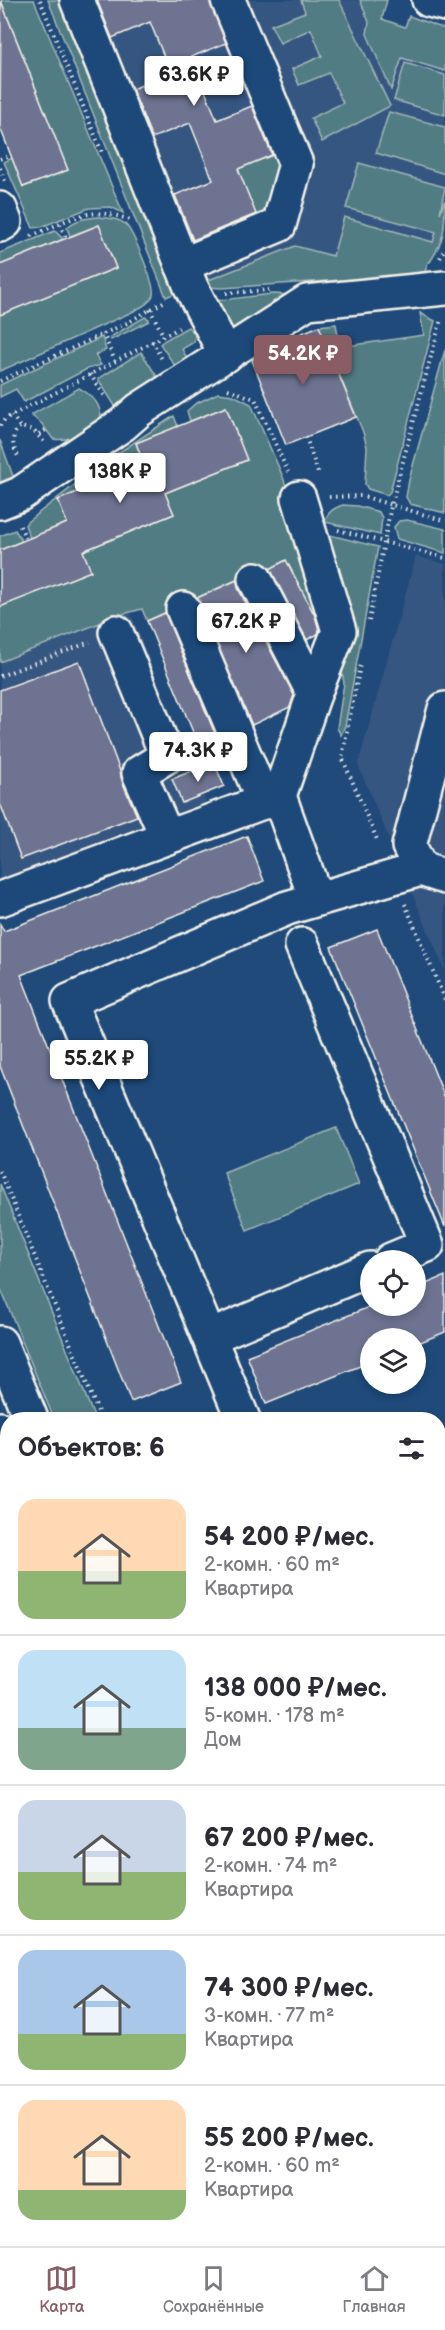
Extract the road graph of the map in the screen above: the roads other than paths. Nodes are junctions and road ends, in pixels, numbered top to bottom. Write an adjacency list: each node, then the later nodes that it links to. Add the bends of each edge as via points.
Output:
1 (77, 0): 7 (street)
2 (228, 0): 7 (street, via 296,164 279,225)
3 (429, 0): 4 (street)
4 (445, 4)
5 (0, 209): 6 (street)
6 (10, 232)
7 (182, 265): 9 (street)
8 (444, 302): 9 (street, via 307,302)
9 (226, 355): 11 (street, via 139,410 20,494)
10 (302, 509): 15 (street, via 339,631)
11 (9, 513)
12 (255, 579): 15 (street)
13 (183, 609): 17 (street)
14 (116, 632): 18 (street, via 166,756 140,773)
15 (314, 694): 17 (street)
16 (445, 709): 19 (street, via 409,846)
17 (272, 799): 18 (street); 21 (street)
18 (167, 837): 20 (street)
19 (420, 874): 21 (street)
20 (0, 899)
21 (316, 899): 25 (street, via 69,1001)
22 (302, 945): 23 (street, via 427,1245)
23 (415, 1250)
24 (360, 1273): 25 (street)
25 (210, 1337): 28 (street)
26 (0, 1343): 27 (street)
27 (28, 1412)
28 (240, 1412)

